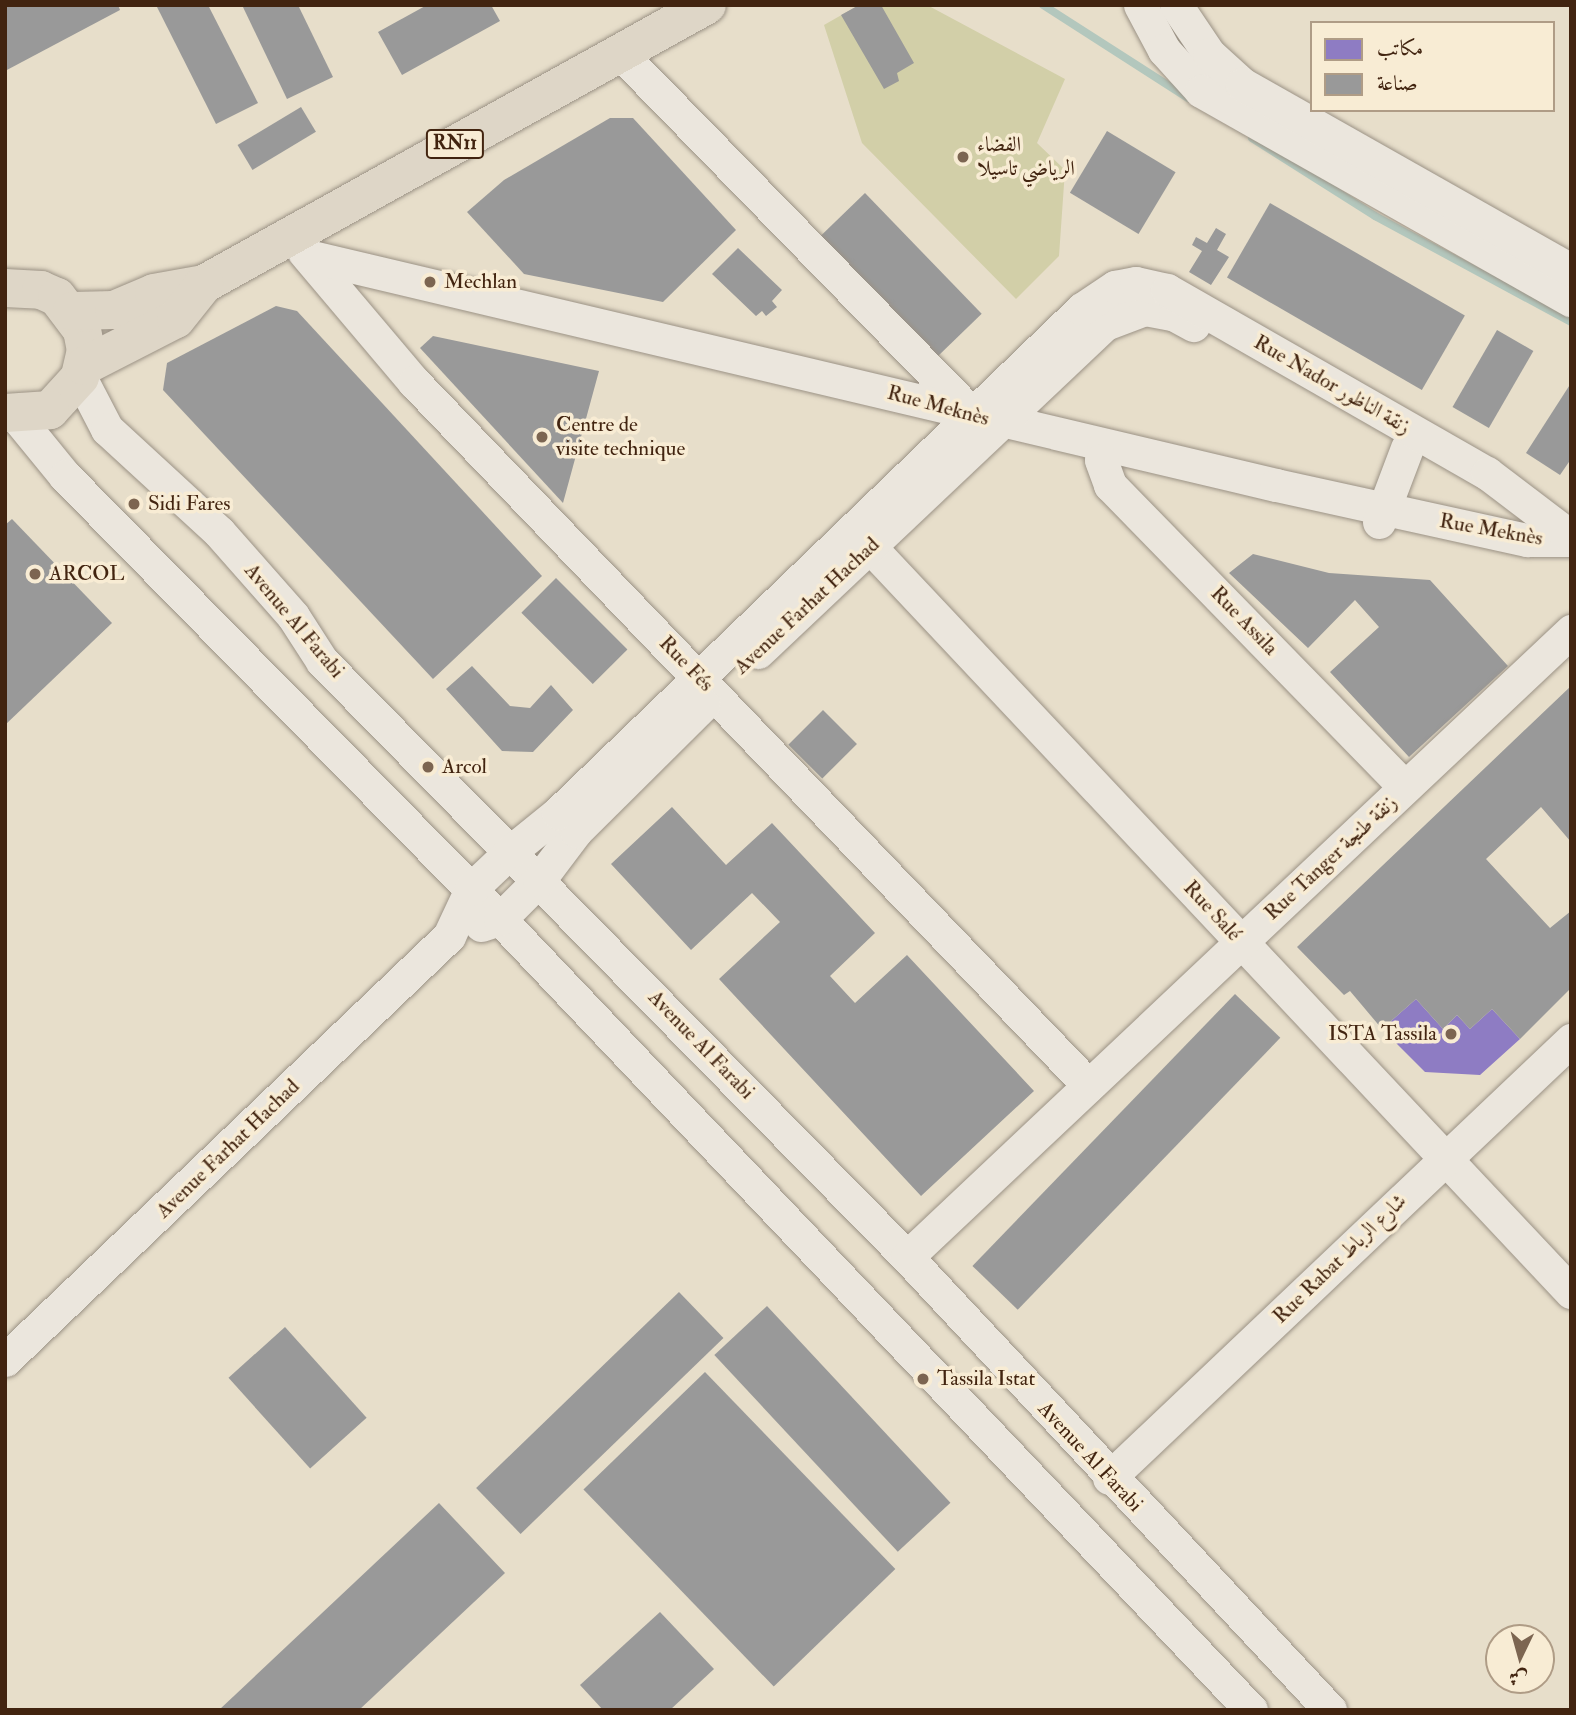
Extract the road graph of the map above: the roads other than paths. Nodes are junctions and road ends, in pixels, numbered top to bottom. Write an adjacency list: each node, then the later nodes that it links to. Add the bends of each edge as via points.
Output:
1 (707, 5): 4 (main road, RN11)
2 (1140, 5): 9 (street, via 1164,50 1201,91)
3 (1176, 5): 6 (street, via 1209,54 1242,84)
4 (621, 54): 5 (main road, RN11); 14 (street)
5 (308, 256): 7 (main road, RN11); 14 (street, Rue Meknès, via 646,333); 21 (street, Rue Fés, via 414,382)
6 (1571, 270)
7 (204, 284): 10 (main road, RN11, via 154,293 114,310); 12 (main road, RN11, via 176,319)
8 (7, 286): 10 (main road, via 41,289)
9 (1571, 300)
10 (72, 311): 12 (main road, via 82,330)
11 (1093, 317): 14 (street, Avenue Farhat Hachad); 15 (street, Rue Nador زنقة الناظور, via 1145,309 1175,314); 19 (street, Rue Nador زنقة الناظور, via 1125,284 1167,290 1488,473)
12 (82, 372): 13 (main road, RN11, via 50,410); 23 (street, Avenue Al Farabi, via 107,429 219,532 293,616 322,661)
13 (11, 415): 25 (street, via 65,477)
14 (980, 424): 16 (street, Rue Meknès); 18 (street, Avenue Farhat Hachad)
15 (1407, 448): 17 (street); 19 (street, Rue Nador زنقة الناظور)
16 (1102, 453): 17 (street, Rue Meknès); 22 (street, Rue Assila, via 1110,485)
17 (1382, 515): 19 (street, Rue Meknès, via 1510,552)
18 (866, 534): 21 (street, Avenue Farhat Hachad); 27 (street, Rue Salé)
19 (1567, 547)
20 (1571, 631): 22 (street, Rue Tanger زنقة طنجة)
21 (707, 685): 23 (street, Avenue Farhat Hachad); 24 (street, Avenue Farhat Hachad, via 576,831); 30 (street, Rue Fés)
22 (1405, 788): 27 (street, Rue Tanger زنقة طنجة)
23 (511, 850): 24 (street, Avenue Al Farabi); 25 (street, Avenue Farhat Hachad)
24 (539, 880): 26 (street, Avenue Farhat Hachad); 32 (street, Avenue Al Farabi)
25 (471, 889): 26 (street); 28 (street, Avenue Farhat Hachad)
26 (500, 919): 28 (street, Avenue Farhat Hachad); 37 (street)
27 (1249, 935): 30 (street, Rue Tanger زنقة طنجة); 31 (street, Rue Salé)
28 (449, 936): 35 (street, Avenue Farhat Hachad)
29 (1571, 1040): 31 (street, Rue Rabat شارع الرباط)
30 (1089, 1086): 32 (street, Rue Tanger زنقة طنجة)
31 (1452, 1152): 33 (street, Rue Salé); 34 (street, Rue Salé); 36 (street, Rue Rabat شارع الرباط)
32 (907, 1258): 36 (street, Avenue Al Farabi)
33 (1571, 1262)
34 (1571, 1292)
35 (5, 1360)
36 (1109, 1479): 38 (street, Avenue Al Farabi)
37 (1251, 1710)
38 (1330, 1710)

